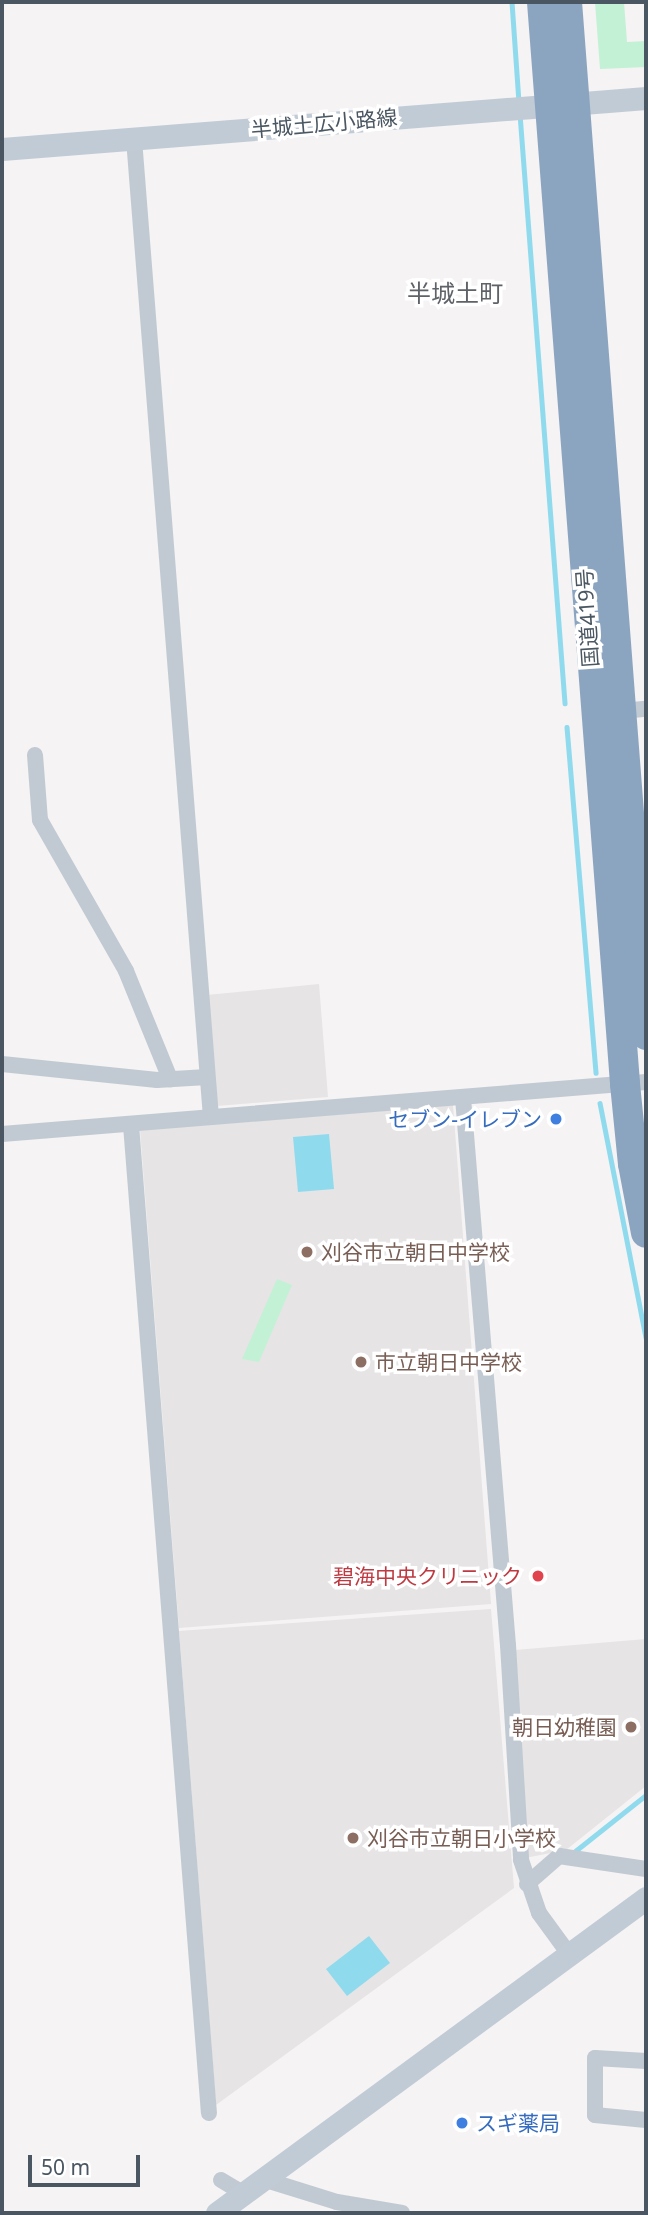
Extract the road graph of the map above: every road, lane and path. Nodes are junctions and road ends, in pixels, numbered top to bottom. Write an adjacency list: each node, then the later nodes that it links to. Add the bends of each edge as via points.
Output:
1 (542, 2): 4 (highway, 国道419号)
2 (567, 2): 4 (highway, 国道419号)
3 (646, 98): 4 (main road, 半城土広小路線)
4 (541, 105): 5 (main road, 半城土広小路線); 7 (highway, 国道419号); 13 (highway, 国道419号)
5 (134, 139): 6 (main road, 半城土広小路線); 11 (street)
6 (2, 149)
7 (634, 710): 9 (highway, 国道419号)
8 (35, 755): 12 (street, via 40,820 127,971)
9 (646, 1035)
10 (2, 1064): 12 (street)
11 (207, 1077): 12 (street); 15 (street)
12 (170, 1079)
13 (636, 1083): 14 (street); 18 (highway, 国道419号, via 633,1164)
14 (463, 1098): 15 (street); 20 (street, via 521,1860)
15 (211, 1117): 16 (street)
16 (131, 1125): 17 (street); 24 (street)
17 (2, 1134)
18 (646, 1233)
19 (646, 1868): 20 (street, via 559,1856)
20 (527, 1884): 22 (street, via 540,1913)
21 (646, 1898): 22 (main road)
22 (569, 1954): 26 (main road)
23 (646, 2061): 25 (street, via 595,2058 595,2115)
24 (209, 2113)
25 (646, 2120)
26 (263, 2179): 28 (main road); 30 (street, via 337,2202)
27 (220, 2180): 28 (street)
28 (243, 2193): 29 (main road)
29 (217, 2213)
30 (402, 2213)

